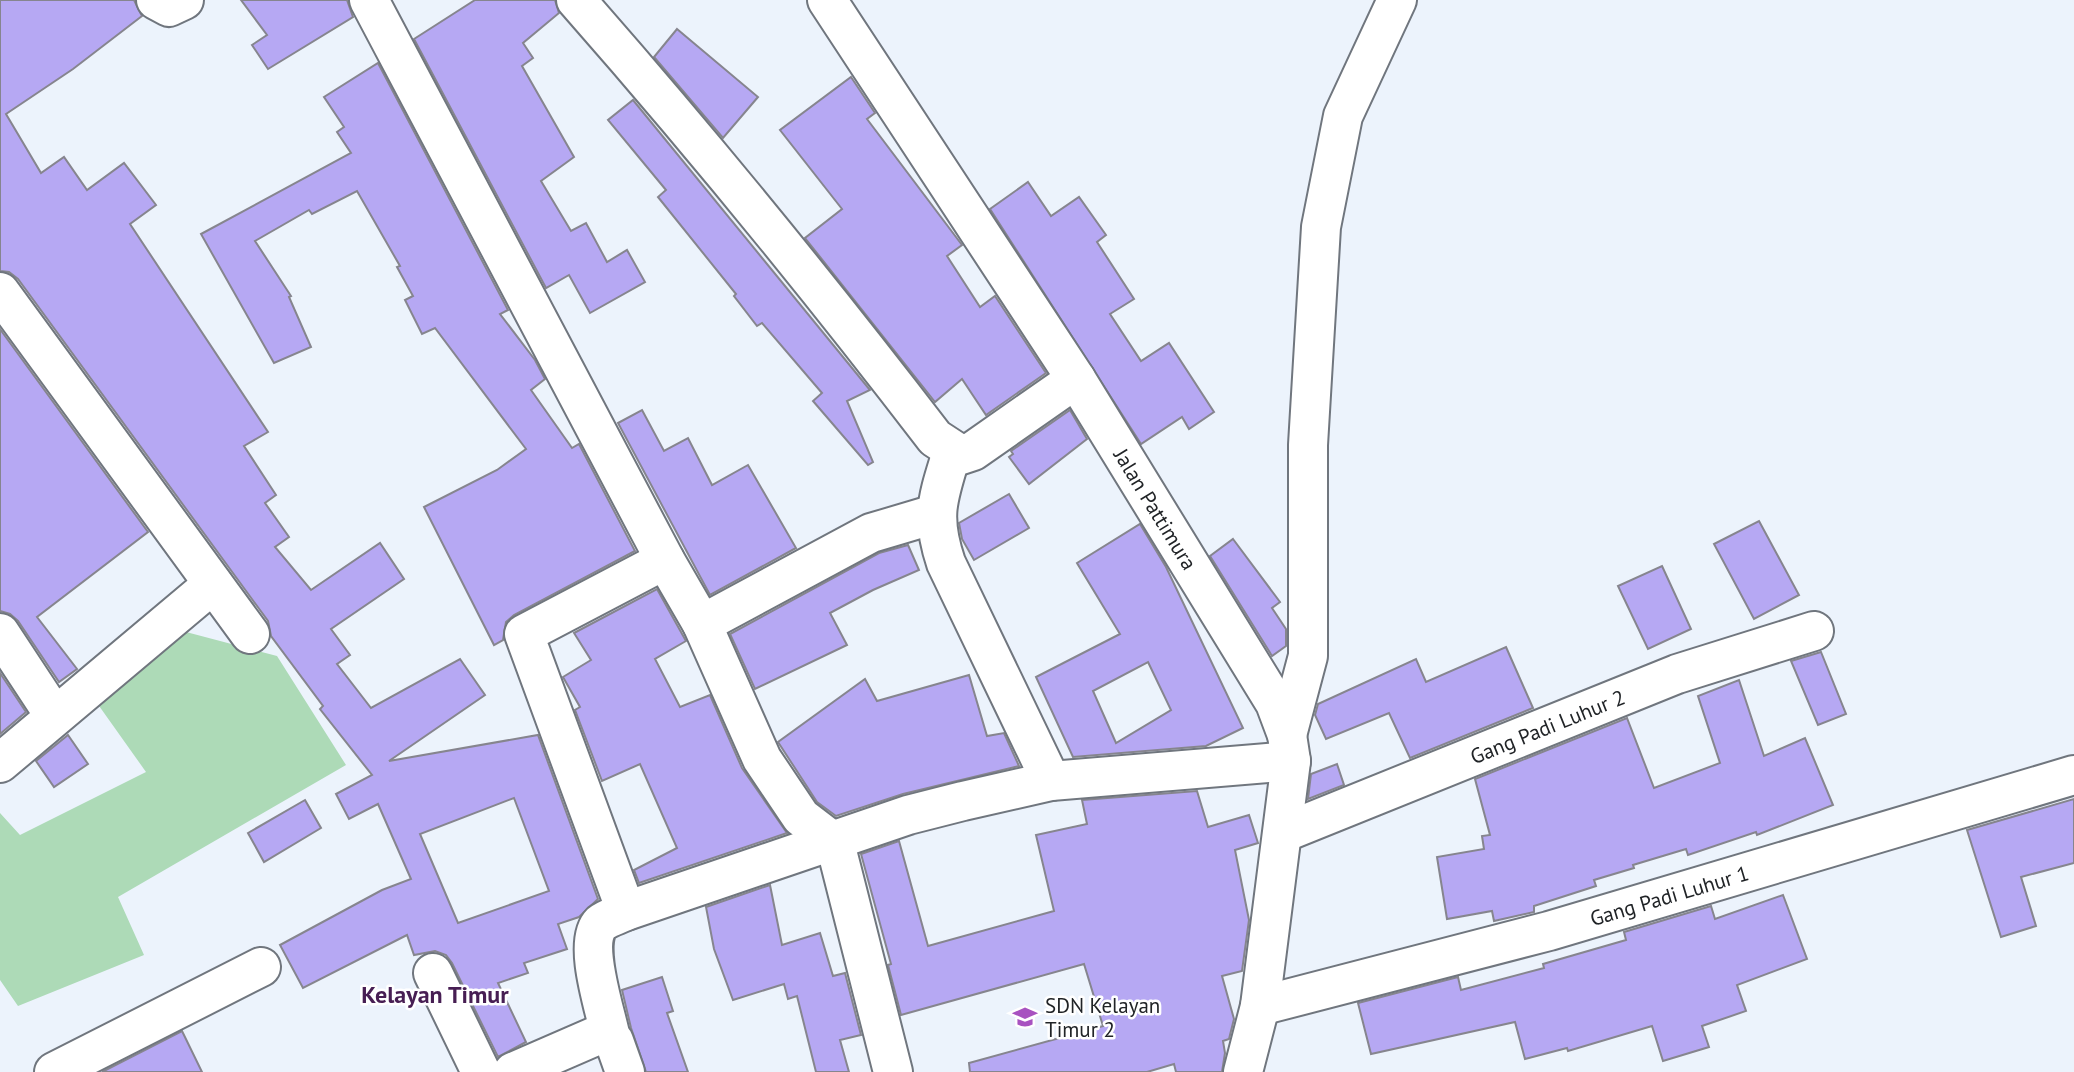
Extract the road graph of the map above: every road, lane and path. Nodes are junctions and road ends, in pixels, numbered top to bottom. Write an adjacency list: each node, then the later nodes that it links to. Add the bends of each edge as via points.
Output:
1 (156, 0): 2 (street, via 169,7)
2 (184, 0)
3 (369, 0): 11 (street)
4 (576, 0): 9 (street, via 692,132 935,438)
5 (827, 0): 8 (street, Jalan Pattimura)
6 (1397, 0): 18 (street, via 1343,116 1321,227 1308,445 1308,656)
7 (0, 292): 12 (street)
8 (1076, 379): 9 (street, via 972,451); 18 (street, Jalan Pattimura, via 1251,659 1275,703)
9 (952, 452): 10 (street)
10 (935, 514): 13 (street, via 871,533); 21 (street, via 946,563)
11 (665, 561): 13 (street); 24 (street, via 524,634)
12 (213, 584): 16 (street); 17 (street)
13 (702, 624): 23 (street, via 762,759 800,817)
14 (1814, 631): 22 (street, Gang Padi Luhur 2, via 1677,674)
15 (0, 633): 17 (street)
16 (250, 634)
17 (54, 715): 19 (street)
18 (1289, 748): 21 (street); 22 (street, Jalan Pattimura)
19 (0, 763)
20 (2074, 775): 27 (street, Gang Padi Luhur 1, via 1549,931)
21 (1051, 781): 23 (street, via 908,815)
22 (1283, 834): 27 (street, Jalan Pattimura)
23 (835, 843): 24 (street); 33 (street)
24 (626, 911): 28 (street, via 602,922 592,949)
25 (261, 967): 29 (street)
26 (433, 973): 30 (street)
27 (1260, 1006): 34 (street, Jalan Pattimura)
28 (610, 1034): 31 (street, via 598,1034); 32 (street)
29 (54, 1072)
30 (481, 1072)
31 (513, 1072)
32 (625, 1072)
33 (893, 1072)
34 (1243, 1072)

